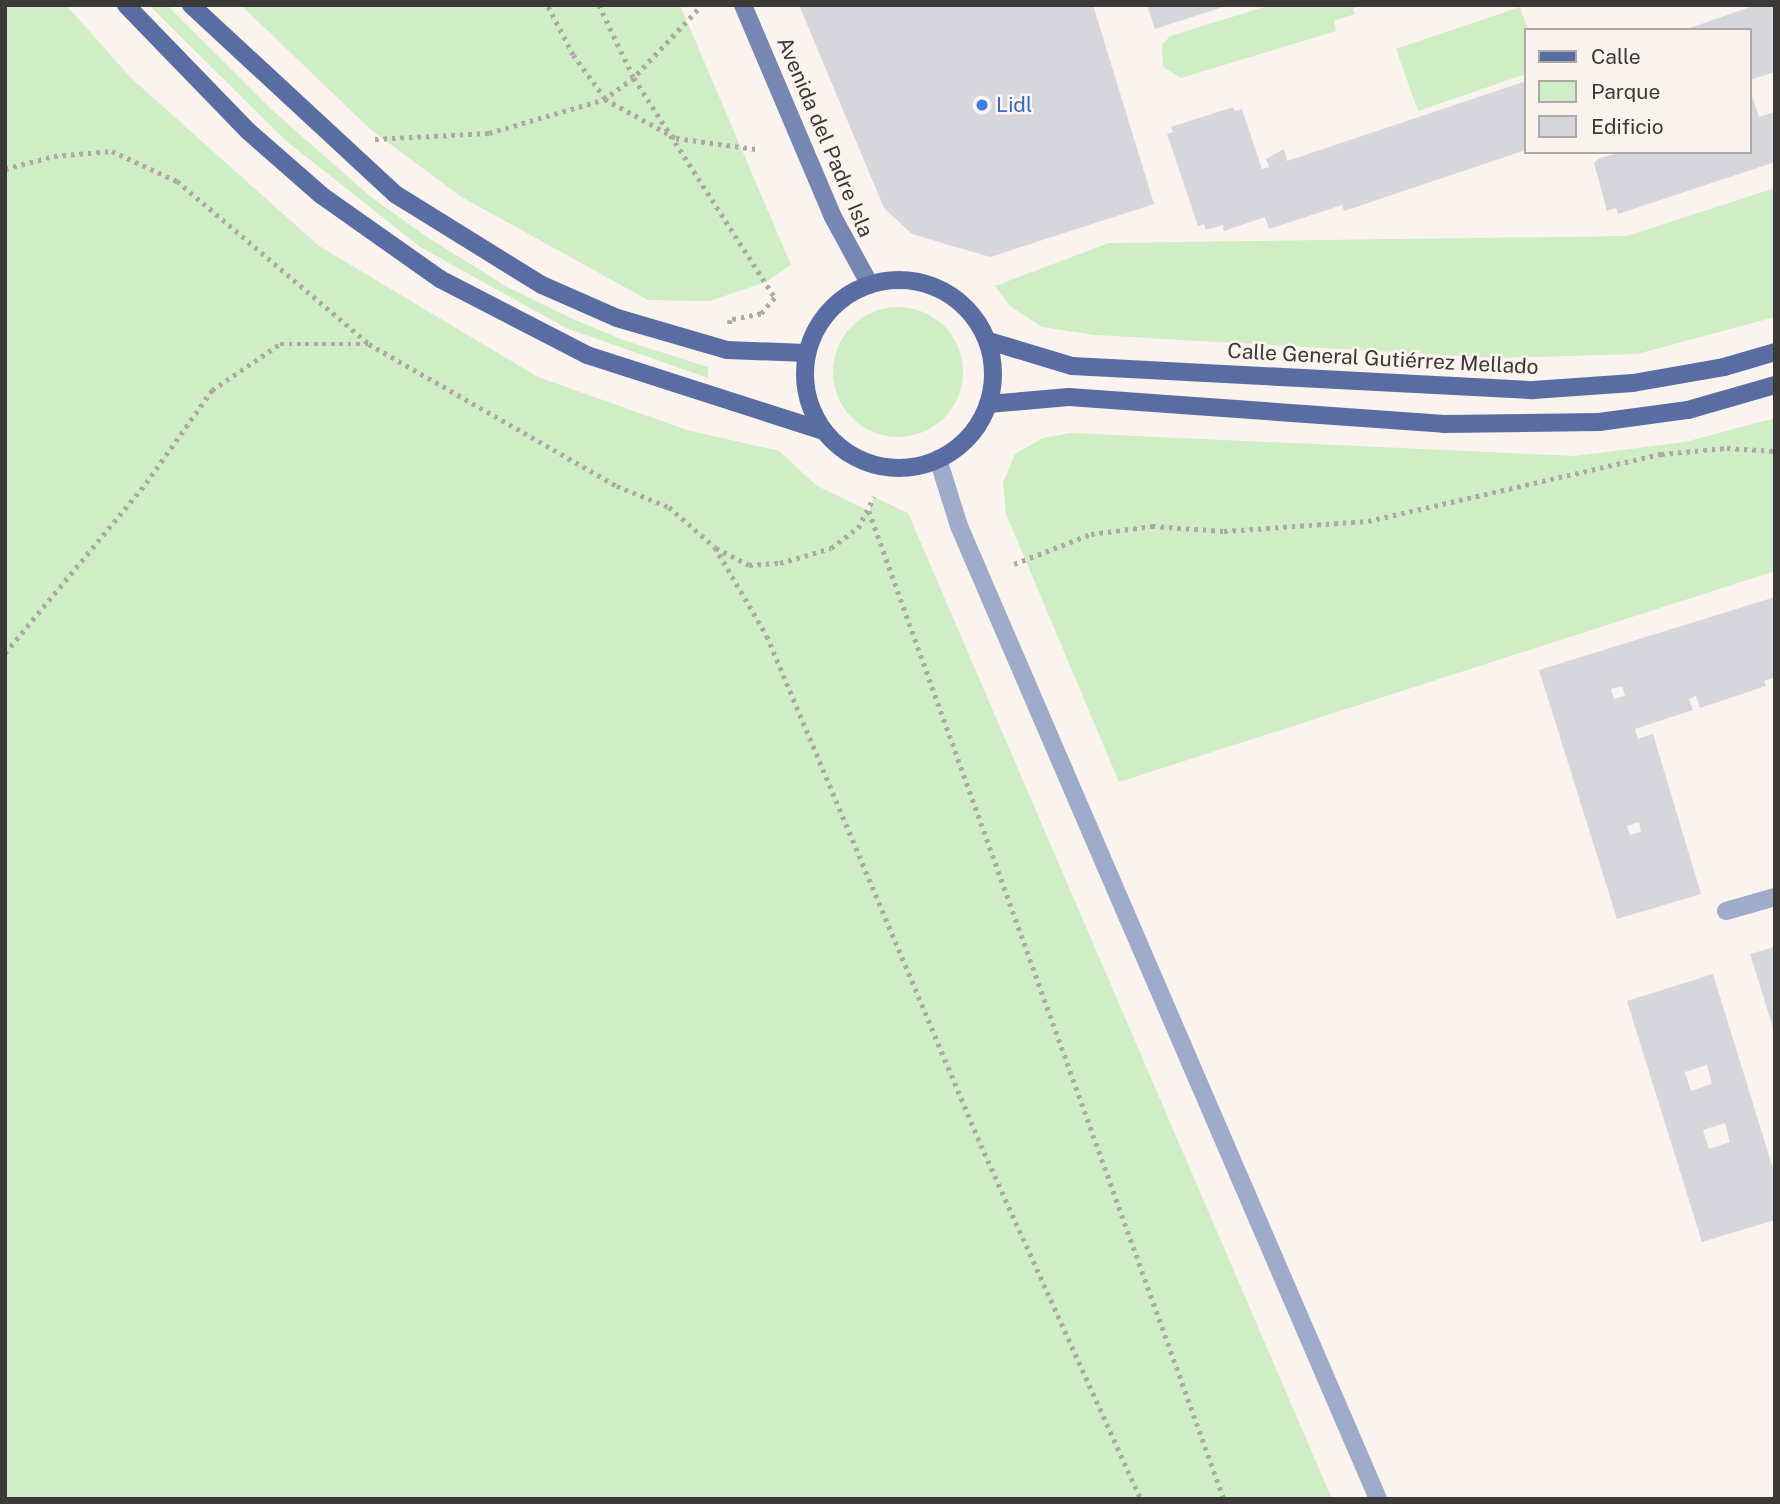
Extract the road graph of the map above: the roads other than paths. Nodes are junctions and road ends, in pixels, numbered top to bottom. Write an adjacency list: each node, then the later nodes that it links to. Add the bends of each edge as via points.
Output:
1 (126, 5): 10 (main road, via 248,131 310,186 379,240 440,279 587,355)
2 (191, 5): 7 (main road, via 395,194 542,285 617,318 727,350)
3 (743, 5): 4 (main road, Avenida del Padre Isla, via 833,217)
4 (870, 285): 5 (main road, via 928,286 952,296 974,316); 7 (main road, via 829,312)
5 (989, 341): 6 (main road, Calle General Gutiérrez Mellado, via 1072,366 1533,390 1633,383 1724,367); 9 (main road, via 993,372)
6 (1775, 352)
7 (806, 353): 10 (main road, via 808,406)
8 (1775, 385): 9 (main road, via 1688,410 1599,422 1444,424 1069,397)
9 (988, 404): 11 (main road, via 969,438)
10 (824, 431): 11 (main road, via 846,452 873,463 910,468)
11 (938, 459): 14 (street, via 959,526)
12 (1775, 897): 13 (street)
13 (1726, 911)
14 (1378, 1499)

